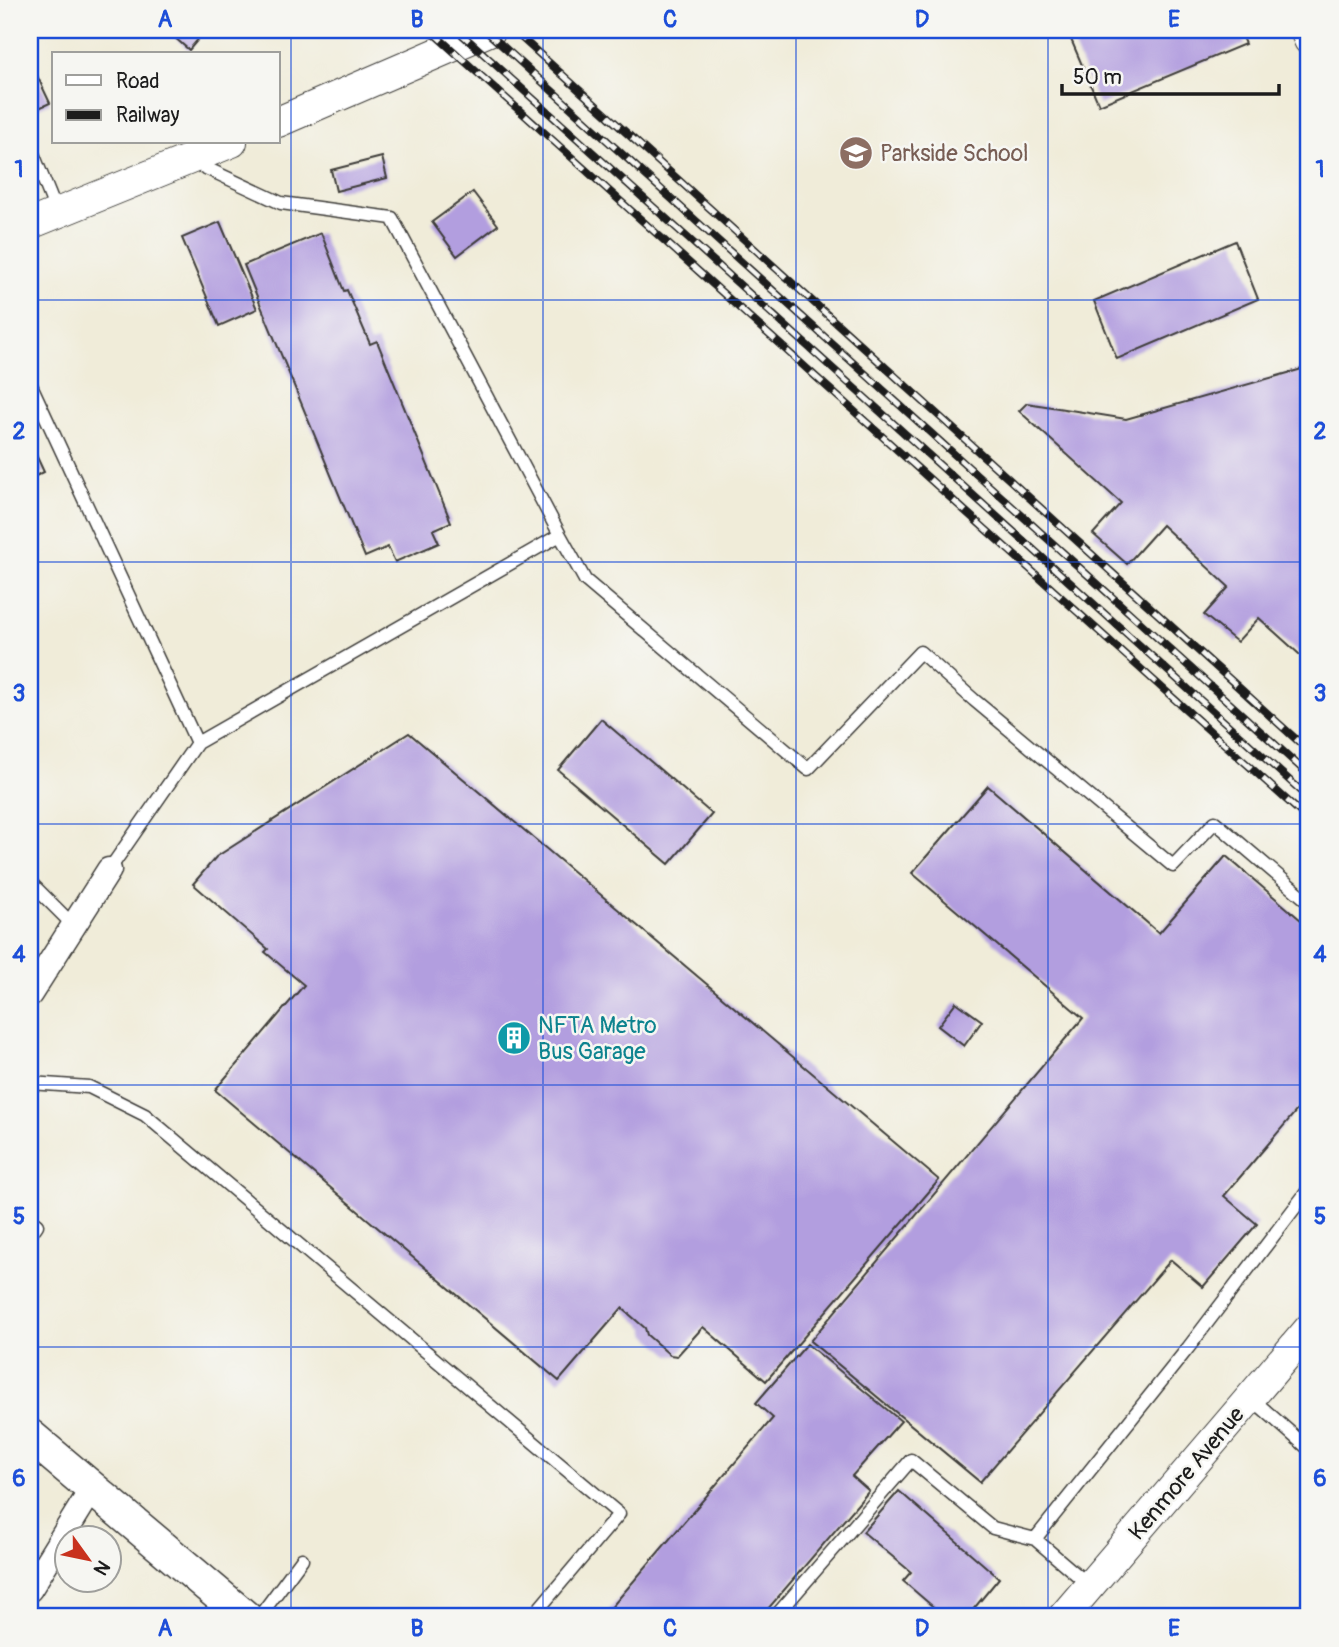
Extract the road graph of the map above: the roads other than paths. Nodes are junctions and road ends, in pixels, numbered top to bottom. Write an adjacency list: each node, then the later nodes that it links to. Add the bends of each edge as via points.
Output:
1 (491, 30): 4 (street)
2 (1305, 30): 3 (street)
3 (1309, 40)
4 (280, 121)
5 (227, 144): 7 (street)
6 (30, 152): 8 (lane)
7 (187, 160): 8 (street); 10 (lane, via 281,203 391,218)
8 (43, 219)
9 (30, 383): 11 (lane)
10 (560, 535): 11 (lane); 14 (lane, via 585,580 808,769 920,652 1173,866 1215,822)
11 (197, 743): 12 (lane)
12 (109, 870): 15 (street)
13 (30, 883): 15 (lane)
14 (1309, 902)
15 (74, 926): 16 (street)
16 (30, 994)
17 (30, 1083): 32 (lane, via 89,1087 145,1115 619,1514)
18 (1309, 1189): 26 (lane)
19 (30, 1219): 20 (lane, via 37,1225)
20 (30, 1236)
21 (1309, 1329): 22 (street, Kenmore Avenue)
22 (1250, 1398): 24 (lane); 28 (street, Kenmore Avenue)
23 (30, 1436): 25 (main road)
24 (1309, 1449)
25 (92, 1489): 29 (street); 30 (main road)
26 (1035, 1539): 28 (lane); 33 (lane, via 993,1528 911,1460)
27 (302, 1559): 31 (lane)
28 (1090, 1586): 34 (street, Kenmore Avenue)
29 (30, 1589)
30 (245, 1617)
31 (258, 1617)
32 (531, 1617)
33 (775, 1617)
34 (1063, 1617)

